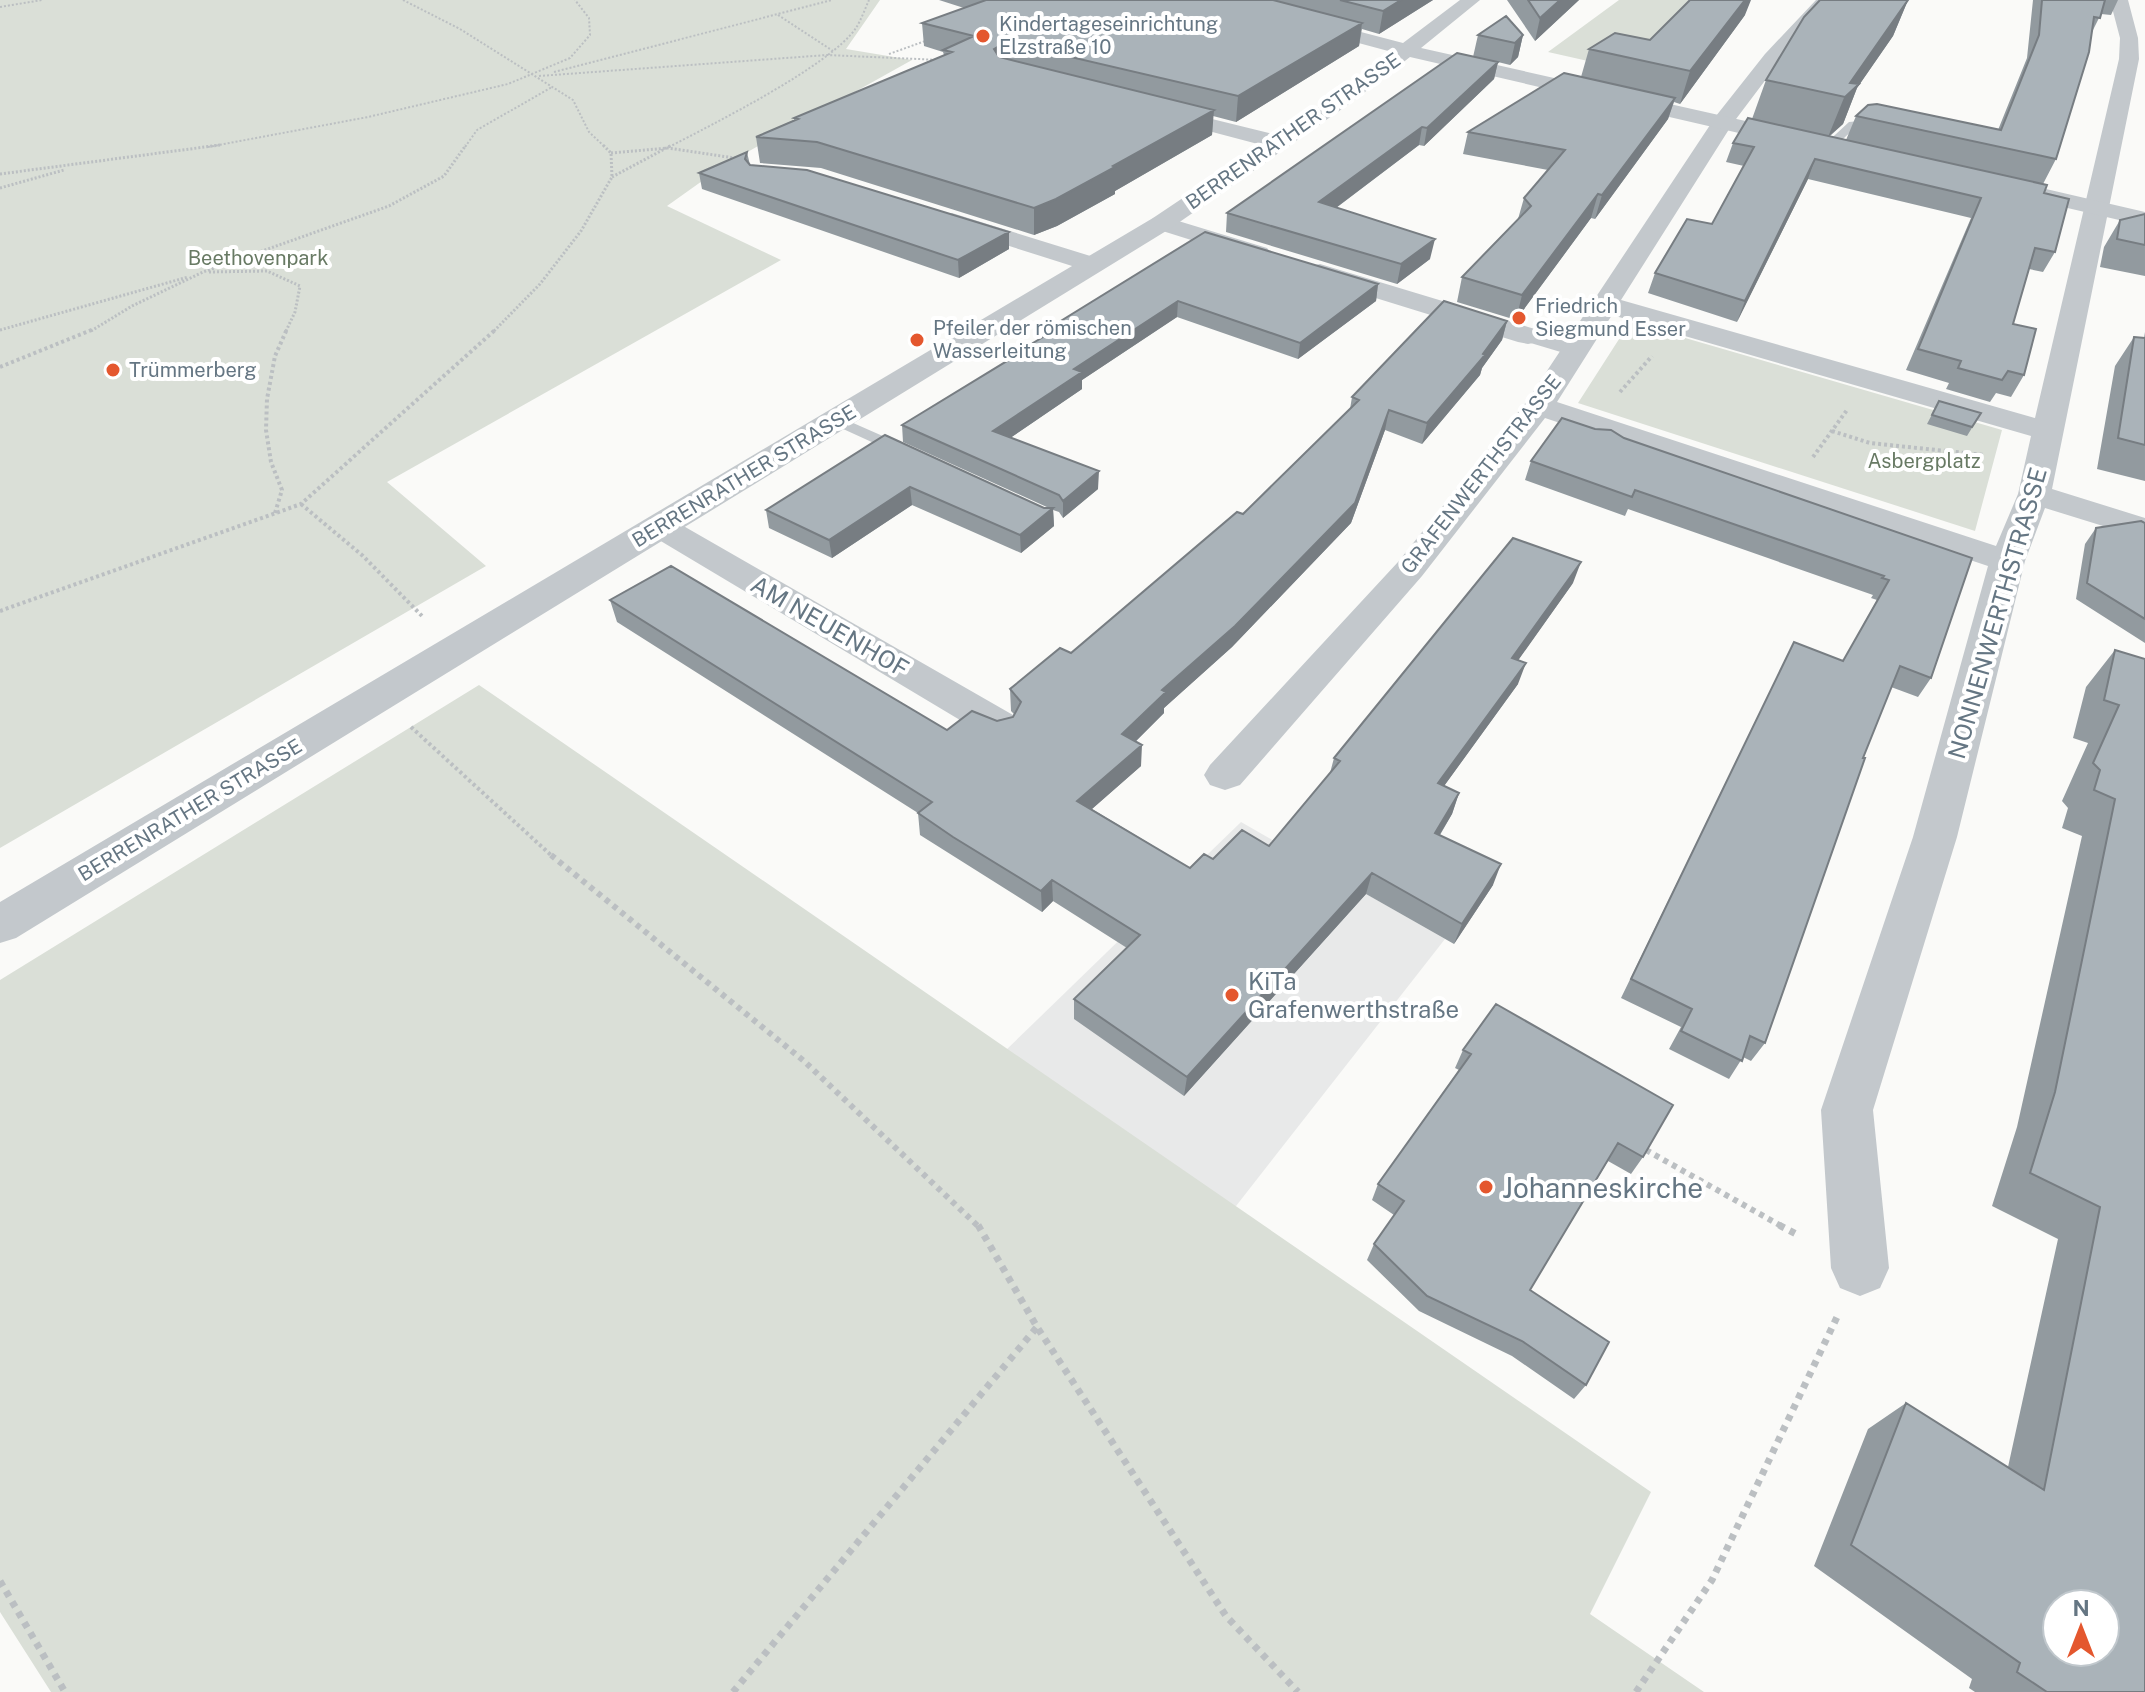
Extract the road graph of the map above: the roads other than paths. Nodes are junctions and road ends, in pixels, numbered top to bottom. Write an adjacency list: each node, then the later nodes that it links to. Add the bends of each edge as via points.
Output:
1 (1219, 0): 5 (street)
2 (1471, 0): 5 (street, BERRENRATHER STRASSE)
3 (1826, 0): 7 (street, GRAFENWERTHSTRASSE, via 1772,58)
4 (2119, 0): 13 (street, NONNENWERTHSTRASSE, via 2129,59)
5 (1406, 50): 7 (street); 9 (street, BERRENRATHER STRASSE)
6 (1134, 106): 9 (street)
7 (1723, 123): 10 (street); 18 (street, GRAFENWERTHSTRASSE)
8 (1871, 123): 10 (lane, via 1853,124)
9 (1281, 143): 16 (street, BERRENRATHER STRASSE)
10 (1828, 147): 11 (street)
11 (1858, 154)
12 (1993, 184): 13 (street)
13 (2099, 206): 15 (street); 23 (street, NONNENWERTHSTRASSE)
14 (930, 213): 17 (street)
15 (2145, 219)
16 (1162, 223): 17 (street, BERRENRATHER STRASSE); 19 (street)
17 (1091, 264): 22 (street, BERRENRATHER STRASSE)
18 (1604, 304): 20 (street, GRAFENWERTHSTRASSE); 23 (street)
19 (1528, 336): 20 (street)
20 (1574, 350): 21 (street, GRAFENWERTHSTRASSE)
21 (1539, 406): 28 (street); 30 (street, GRAFENWERTHSTRASSE, via 1410,569)
22 (835, 420): 24 (lane); 26 (street, BERRENRATHER STRASSE)
23 (2046, 431): 25 (street, NONNENWERTHSTRASSE)
24 (918, 458)
25 (2034, 494): 27 (street); 28 (street, NONNENWERTHSTRASSE)
26 (661, 527): 29 (street, AM NEUENHOF); 31 (street, BERRENRATHER STRASSE)
27 (2145, 529)
28 (2007, 561): 32 (street, NONNENWERTHSTRASSE, via 1935,837 1847,1110)
29 (999, 725)
30 (1225, 775)
31 (0, 925)
32 (1860, 1268)

